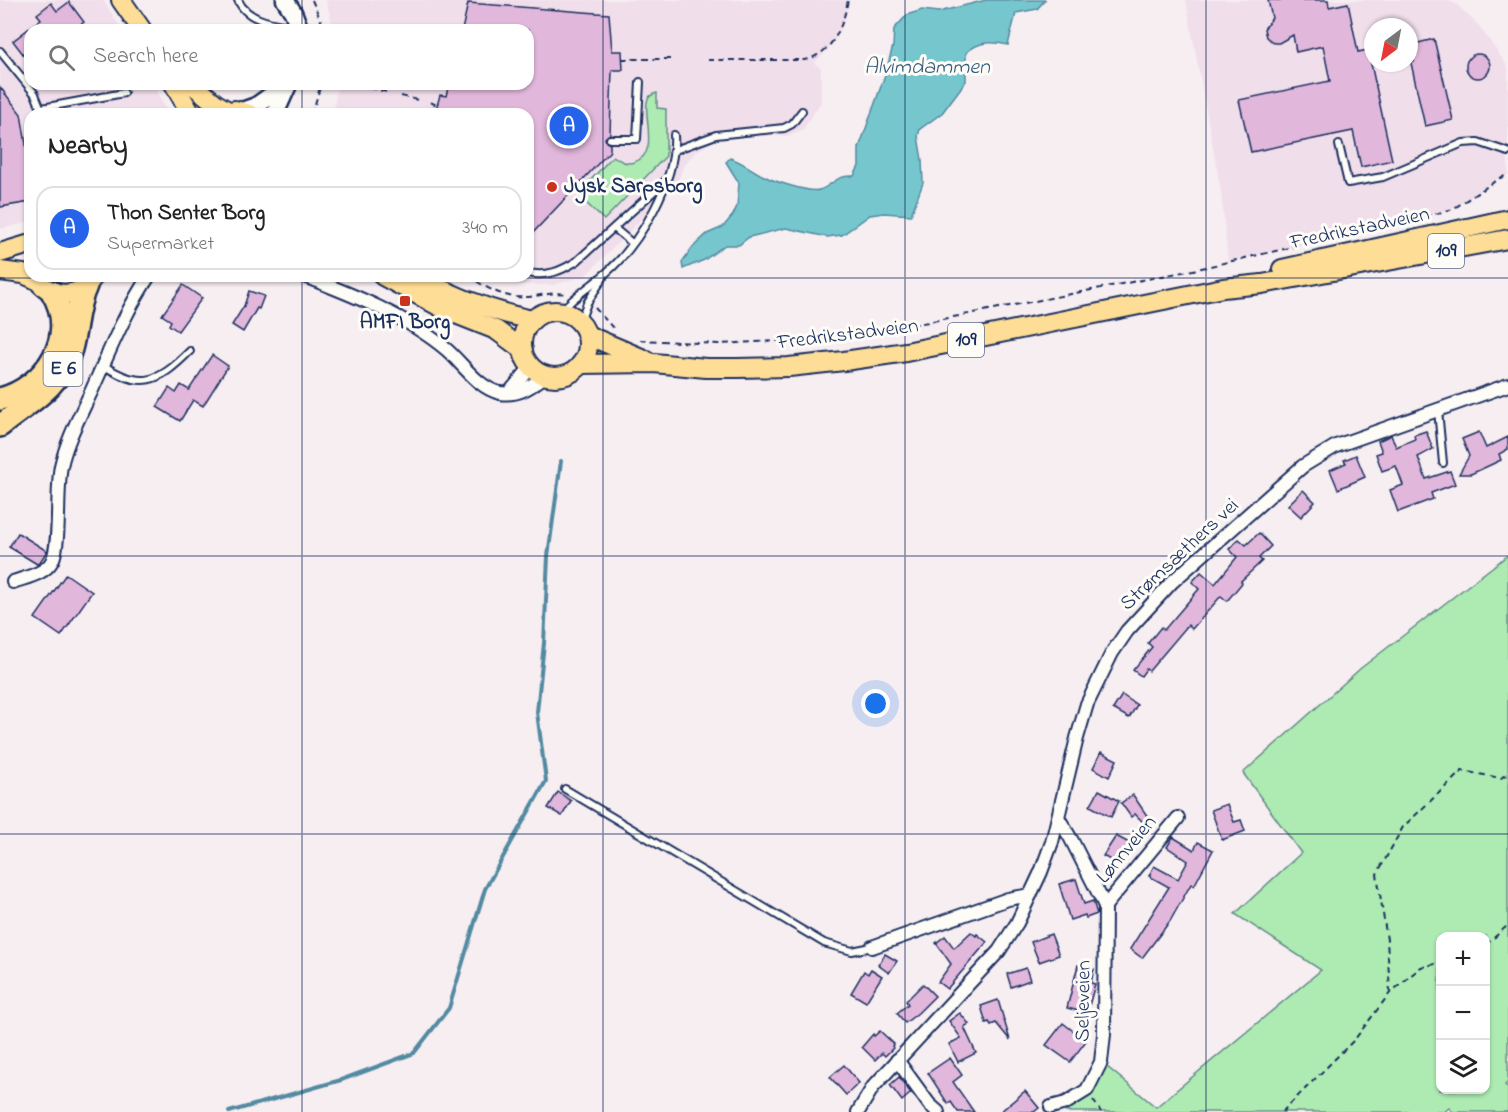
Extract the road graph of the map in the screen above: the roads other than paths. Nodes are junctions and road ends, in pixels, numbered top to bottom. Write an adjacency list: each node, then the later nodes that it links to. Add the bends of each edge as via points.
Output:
1 (121, 0): 4 (main road)
2 (238, 0): 5 (lane, via 242,9 254,17)
3 (285, 0): 6 (street)
4 (138, 24)
5 (277, 24)
6 (298, 24)
7 (0, 51): 8 (lane)
8 (24, 81)
9 (640, 82): 24 (lane, via 637,139)
10 (31, 90): 16 (lane)
11 (177, 90): 18 (main road)
12 (201, 90): 19 (main road)
13 (279, 90): 20 (street)
14 (285, 90): 21 (street)
15 (124, 93): 17 (lane)
16 (41, 108)
17 (56, 108)
18 (188, 108)
19 (228, 108)
20 (249, 108)
21 (278, 108)
22 (802, 111): 26 (lane, via 784,128 716,135)
23 (674, 135): 26 (lane)
24 (610, 139)
25 (1339, 145): 27 (lane, via 1348,183 1383,177 1463,143 1478,142)
26 (675, 150): 28 (lane)
27 (1508, 152)
28 (668, 178): 30 (lane); 32 (lane)
29 (1508, 219): 46 (main road, Fredrikstadveien / 109, via 1257,275)
30 (614, 228): 32 (lane); 37 (lane, via 564,270)
31 (1508, 238): 46 (main road, Fredrikstadveien / 109)
32 (632, 243): 36 (lane)
33 (24, 246): 34 (main road)
34 (0, 253)
35 (0, 271): 38 (main road)
36 (607, 272): 47 (lane); 49 (lane, via 587,303)
37 (534, 273)
38 (24, 274)
39 (88, 282): 45 (main road, via 70,294)
40 (90, 282): 58 (highway, E 6, via 78,307 71,349 59,376 45,392)
41 (145, 282): 52 (street, via 131,303)
42 (318, 282): 53 (street, via 405,322 447,350 481,383 500,393 509,393)
43 (394, 282): 53 (main road, via 448,311 496,330)
44 (426, 282): 48 (main road, via 461,299)
45 (41, 283): 56 (highway, E 6, via 57,300 61,338 48,368 18,393)
46 (1223, 288): 51 (main road, Fredrikstadveien / 109, via 844,361 737,368)
47 (561, 311): 48 (main road, via 540,314); 49 (main road, 109, via 571,315)
48 (532, 320): 53 (main road, via 522,339)
49 (584, 329): 51 (main road, Fredrikstadveien / 109); 54 (main road, via 588,346)
50 (190, 351): 52 (lane, via 148,381 119,375)
51 (654, 363): 54 (main road, Fredrikstadveien / 109)
52 (104, 364): 60 (street, via 62,464 53,559 46,570)
53 (533, 364): 54 (main road, 109, via 565,375)
54 (581, 364)
55 (1508, 385): 57 (street, Strømsæthers vei)
56 (0, 399)
57 (1438, 409): 59 (lane); 63 (street, Strømsæthers vei, via 1336,446 1303,466 1148,607 1112,653 1087,704)
58 (0, 426)
59 (1443, 463)
60 (13, 582)
61 (565, 789): 66 (lane, via 824,943 852,951)
62 (1178, 818): 65 (street, Lønnveien)
63 (1059, 819): 64 (street, Strømsæthers vei); 65 (street)
64 (1030, 895): 66 (street, via 1008,899); 67 (street, Strømsæthers vei, via 999,951)
65 (1105, 906): 68 (street, Seljeveien, via 1101,1062 1087,1090)
66 (872, 947)
67 (897, 1060): 69 (street, Strømsæthers vei); 70 (street)
68 (1051, 1107)
69 (858, 1112)
70 (938, 1112)

